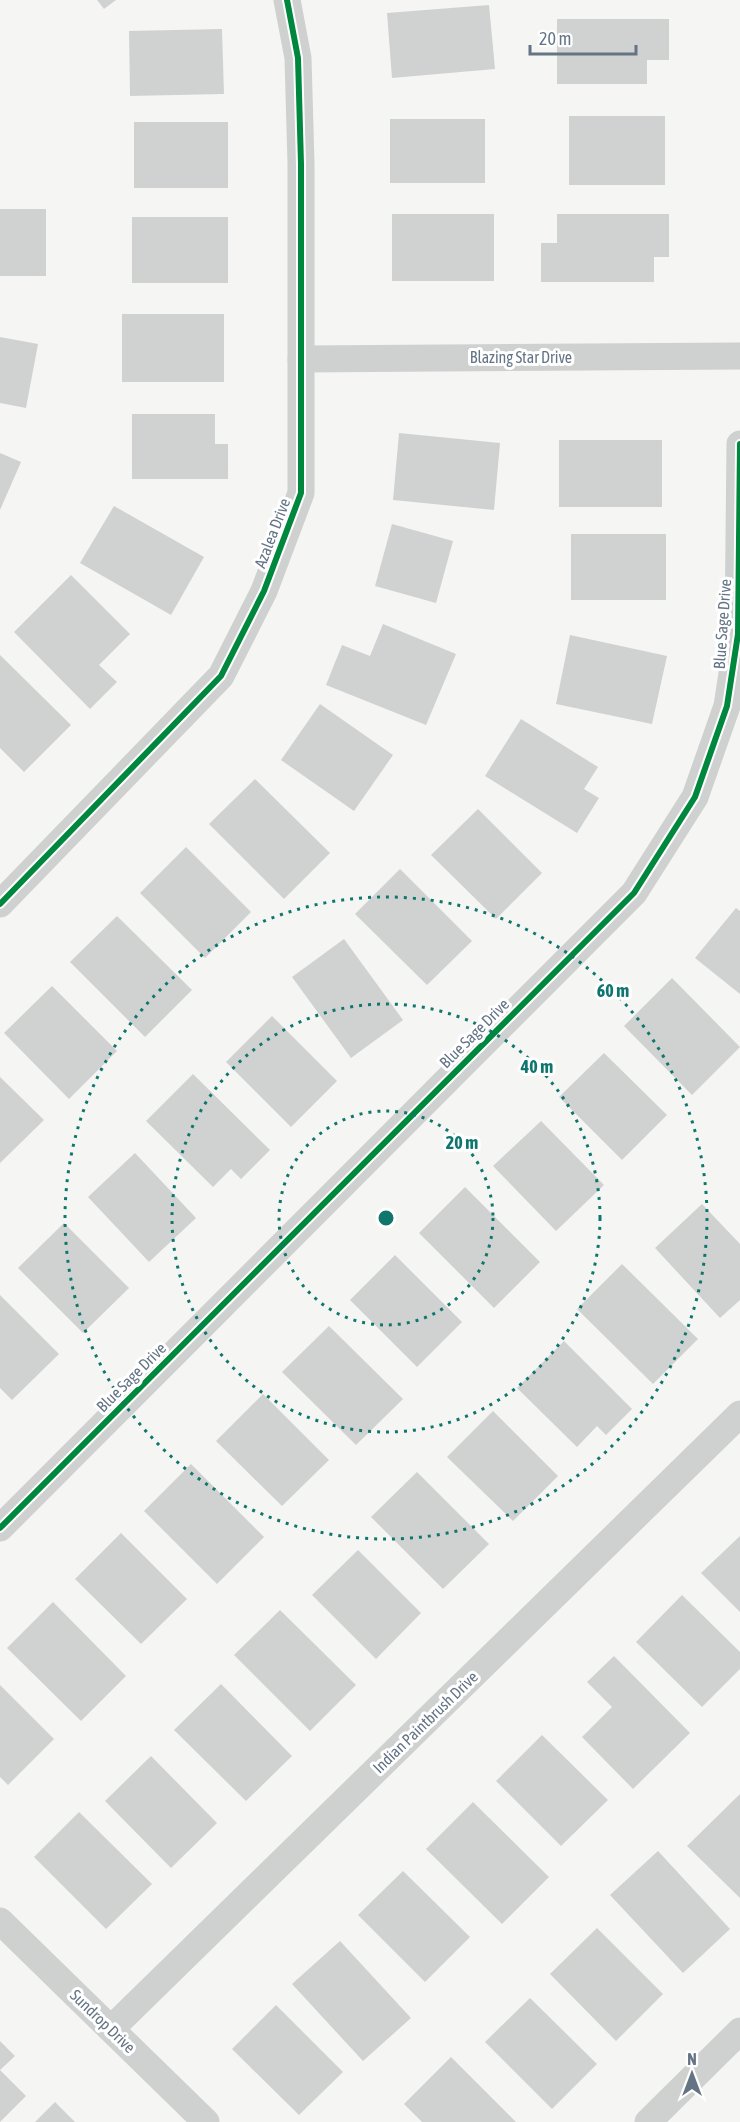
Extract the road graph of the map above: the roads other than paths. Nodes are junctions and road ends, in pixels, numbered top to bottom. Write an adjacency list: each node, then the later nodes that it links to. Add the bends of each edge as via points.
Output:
1 (287, 0): 3 (street, Azalea Drive, via 298,58)
2 (740, 356): 3 (street, Blazing Star Drive)
3 (301, 359): 5 (street, Azalea Drive, via 301,493 264,591 221,676)
4 (740, 444): 7 (street, Blue Sage Drive, via 738,634 728,706 695,797 634,892)
5 (0, 904)
6 (740, 1414): 9 (street, Indian Paintbrush Drive)
7 (0, 1528)
8 (0, 1921): 9 (street, Sundrop Drive)
9 (111, 2029): 11 (street, Sundrop Drive)
10 (740, 2031): 12 (street)
11 (206, 2122)
12 (648, 2122)

